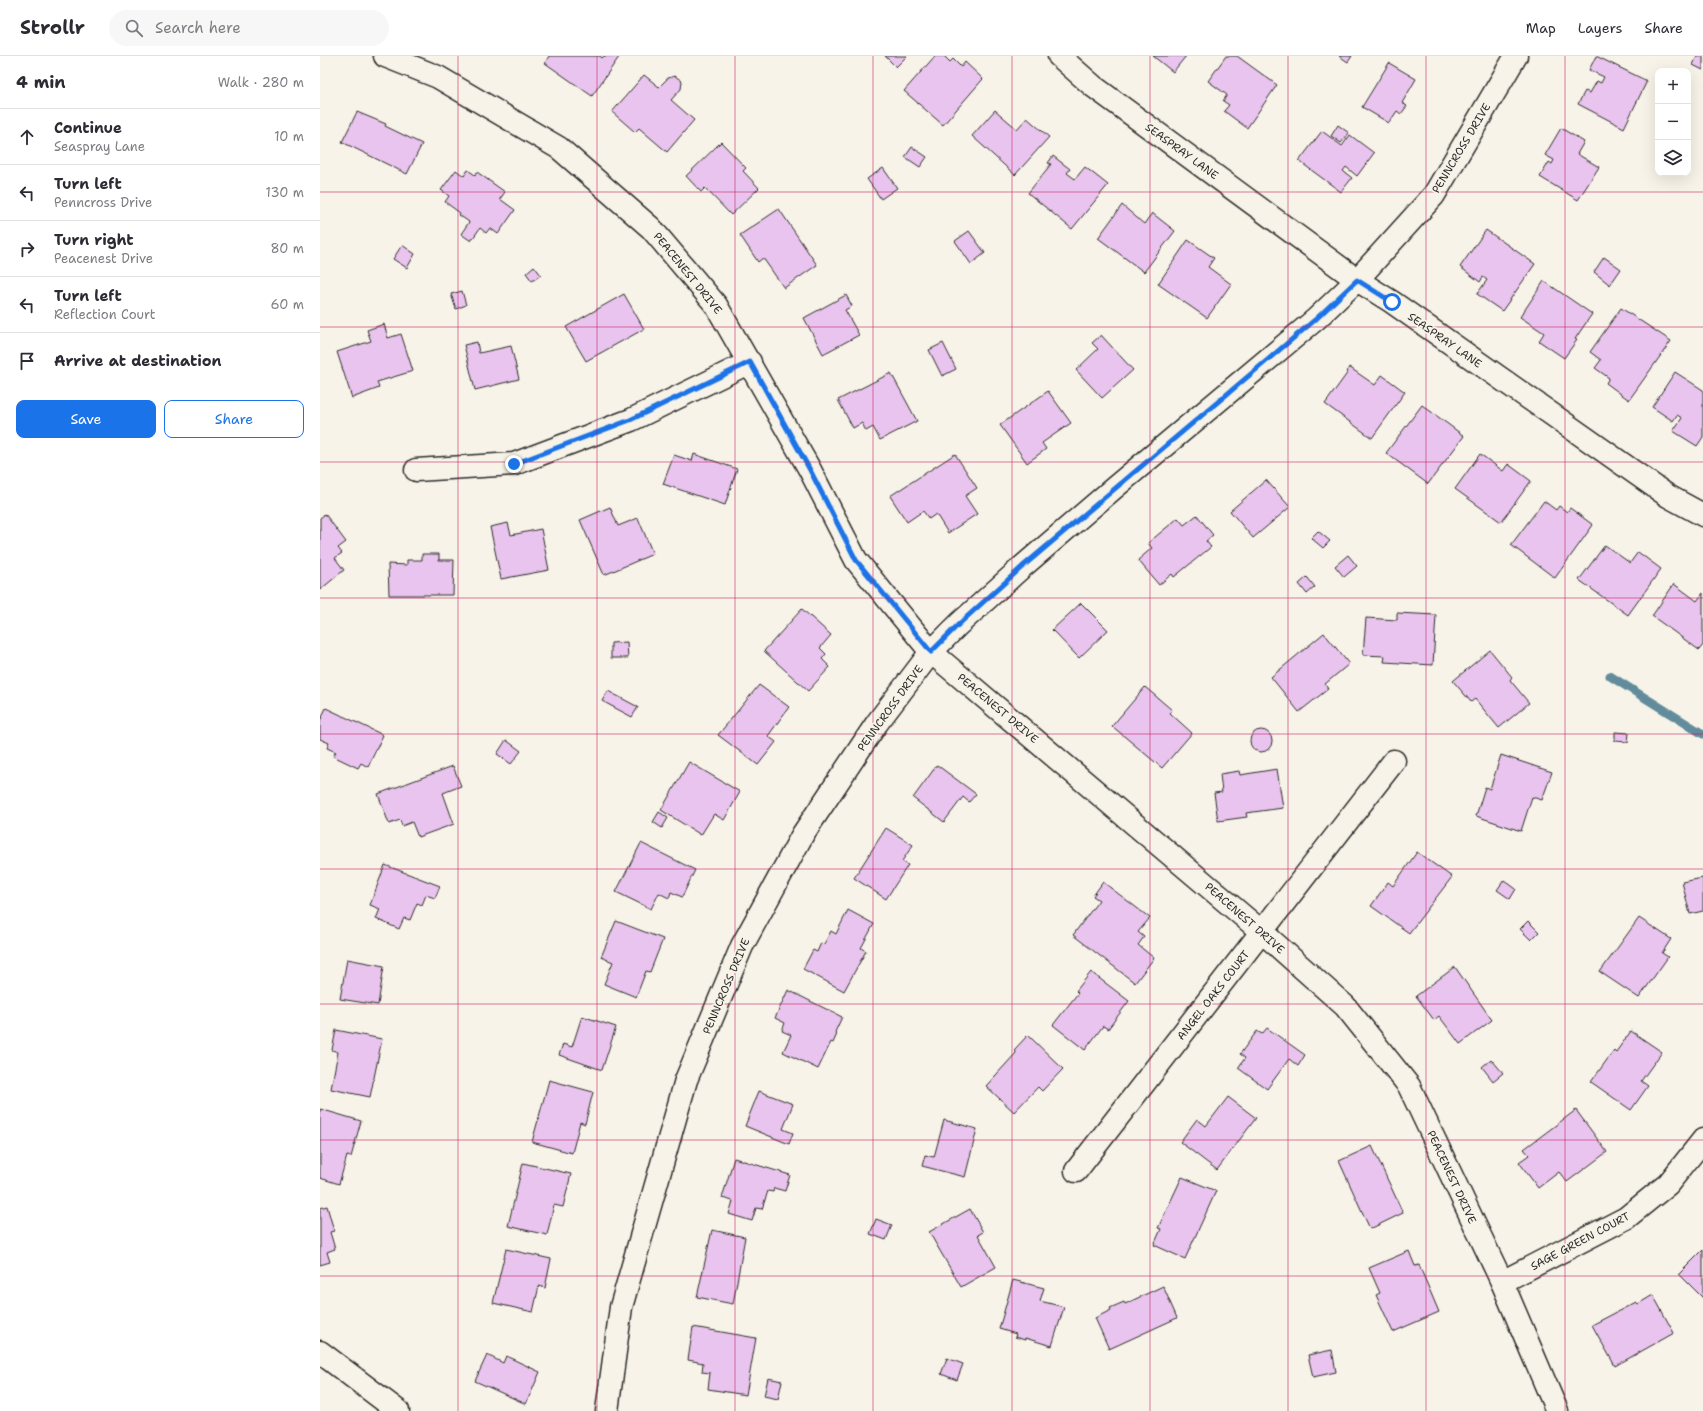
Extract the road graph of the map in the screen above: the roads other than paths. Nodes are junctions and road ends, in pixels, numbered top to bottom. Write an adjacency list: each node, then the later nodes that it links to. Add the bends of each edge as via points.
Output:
1 (385, 56): 5 (street, PEACENEST DRIVE, via 438,77 559,148 651,228 716,305)
2 (1059, 56): 4 (street, SEASPRAY LANE, via 1093,86)
3 (1516, 56): 4 (street, PENNCROSS DRIVE, via 1434,195)
4 (1357, 280): 7 (street, SEASPRAY LANE, via 1668,496); 8 (street, PENNCROSS DRIVE, via 1316,319 1027,562)
5 (750, 362): 6 (street, via 630,420 514,464); 8 (street, PEACENEST DRIVE, via 856,560)
6 (416, 470)
7 (1703, 515)
8 (931, 652): 10 (street, PEACENEST DRIVE); 16 (street, PENNCROSS DRIVE, via 877,723 803,834 739,953 684,1088 621,1307)
9 (1394, 761): 10 (street, ANGEL OAKS COURT)
10 (1262, 932): 12 (street, ANGEL OAKS COURT); 13 (street, PEACENEST DRIVE, via 1344,1006 1409,1086)
11 (1703, 1140): 13 (street, SAGE GREEN COURT, via 1668,1184 1626,1218)
12 (1076, 1171)
13 (1502, 1282): 17 (street, PEACENEST DRIVE)
14 (320, 1352): 15 (street)
15 (398, 1411)
16 (607, 1411)
17 (1557, 1411)

